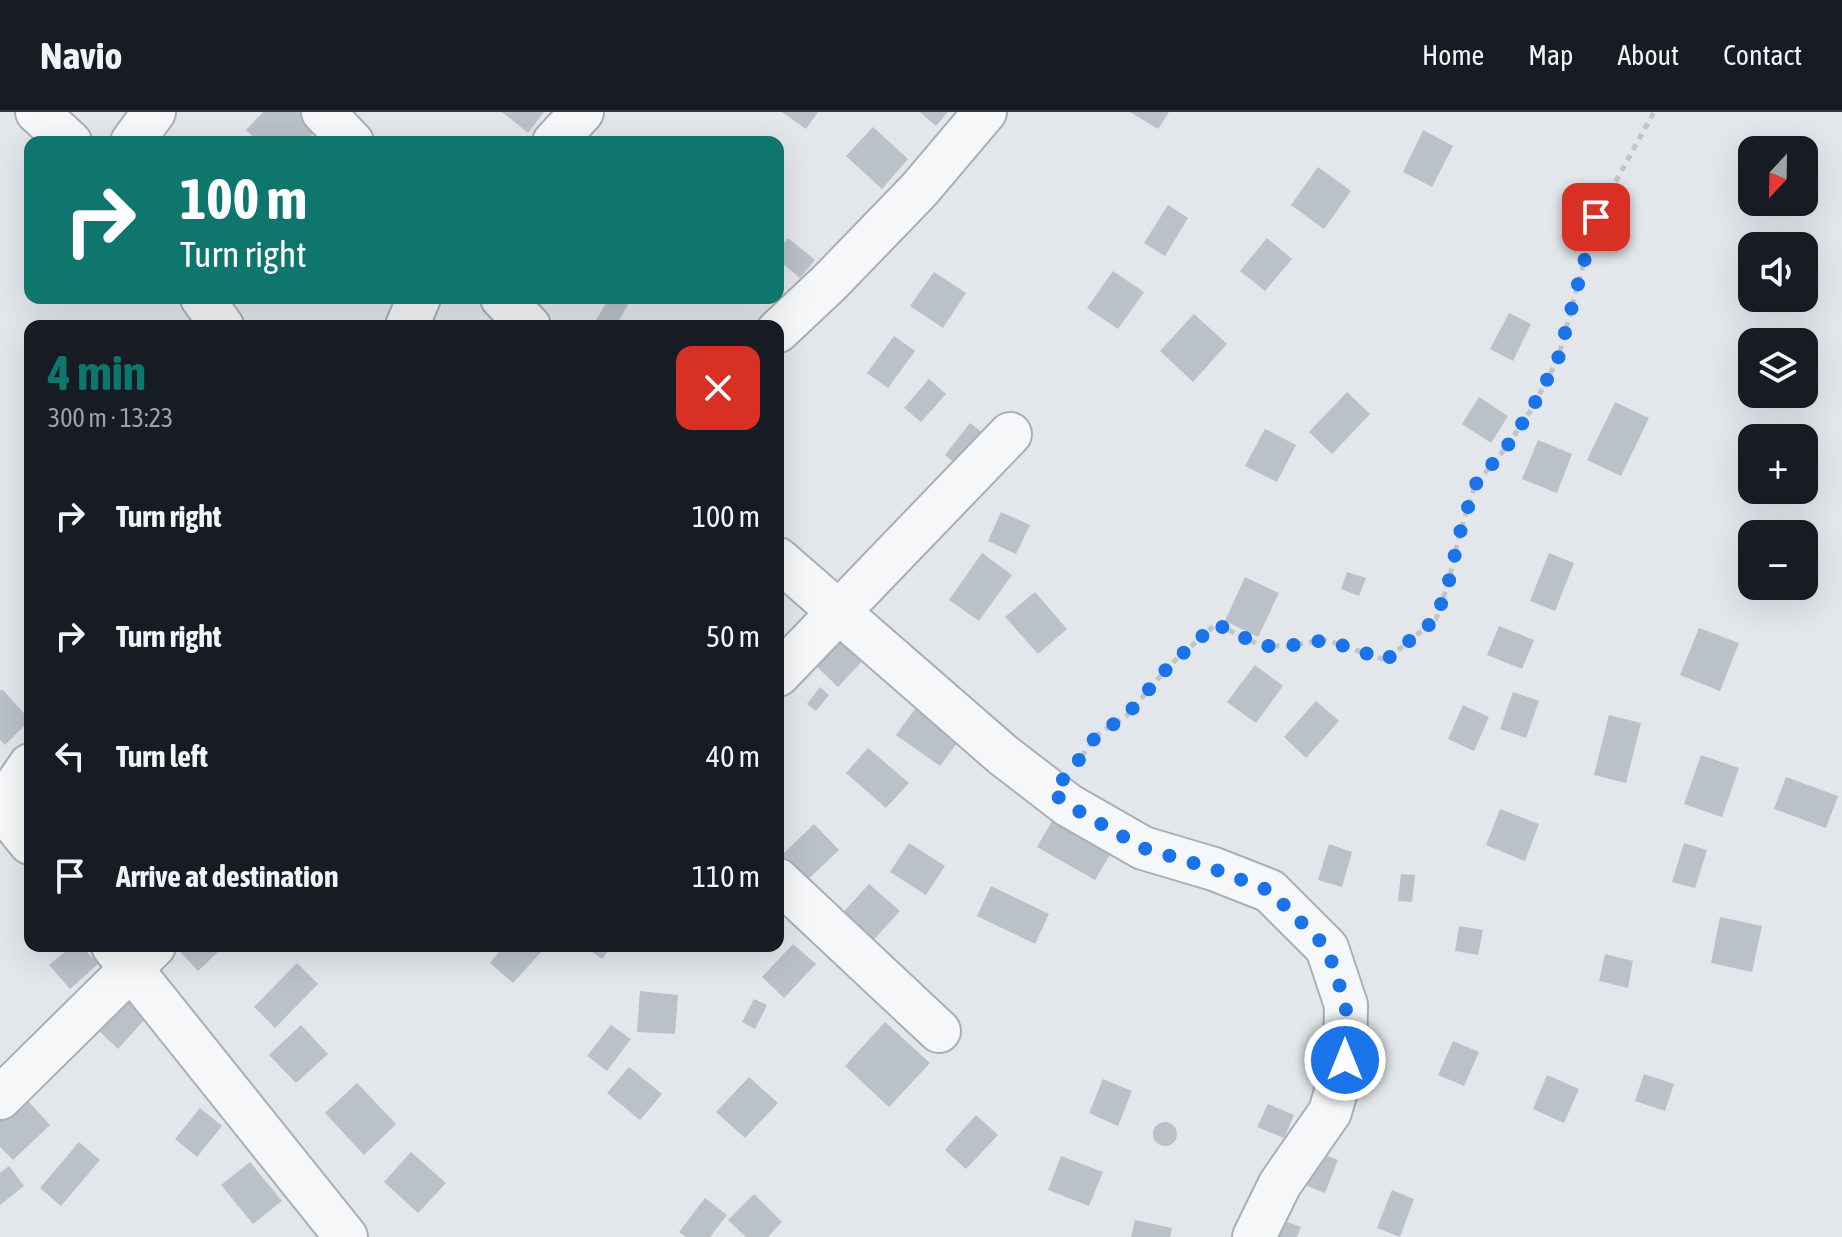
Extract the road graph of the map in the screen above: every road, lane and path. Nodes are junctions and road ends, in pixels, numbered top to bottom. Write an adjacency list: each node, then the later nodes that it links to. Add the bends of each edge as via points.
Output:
1 (37, 112): 7 (street)
2 (154, 112): 8 (street)
3 (323, 112): 9 (street)
4 (582, 112): 10 (street)
5 (985, 112): 13 (street, via 919,190)
6 (1654, 112): 19 (path, via 1596,217 1558,359 1508,445 1475,485 1436,619 1386,660 1326,640 1262,646 1216,624 1170,665 1126,716 1097,735)
7 (63, 136)
8 (136, 136)
9 (346, 136)
10 (560, 136)
11 (508, 304): 12 (street)
12 (523, 320)
13 (784, 325)
14 (1010, 434): 16 (street)
15 (784, 564): 16 (street)
16 (839, 613): 17 (street); 19 (street)
17 (784, 669)
18 (24, 774): 20 (street)
19 (1052, 792): 27 (street, via 1143,848 1270,891 1327,948 1346,1005 1345,1060 1330,1112 1280,1184)
20 (0, 808): 21 (street)
21 (24, 836)
22 (784, 886): 24 (street)
23 (132, 953): 25 (street); 26 (street)
24 (939, 1031)
25 (0, 1098)
26 (346, 1237)
27 (1254, 1237)

